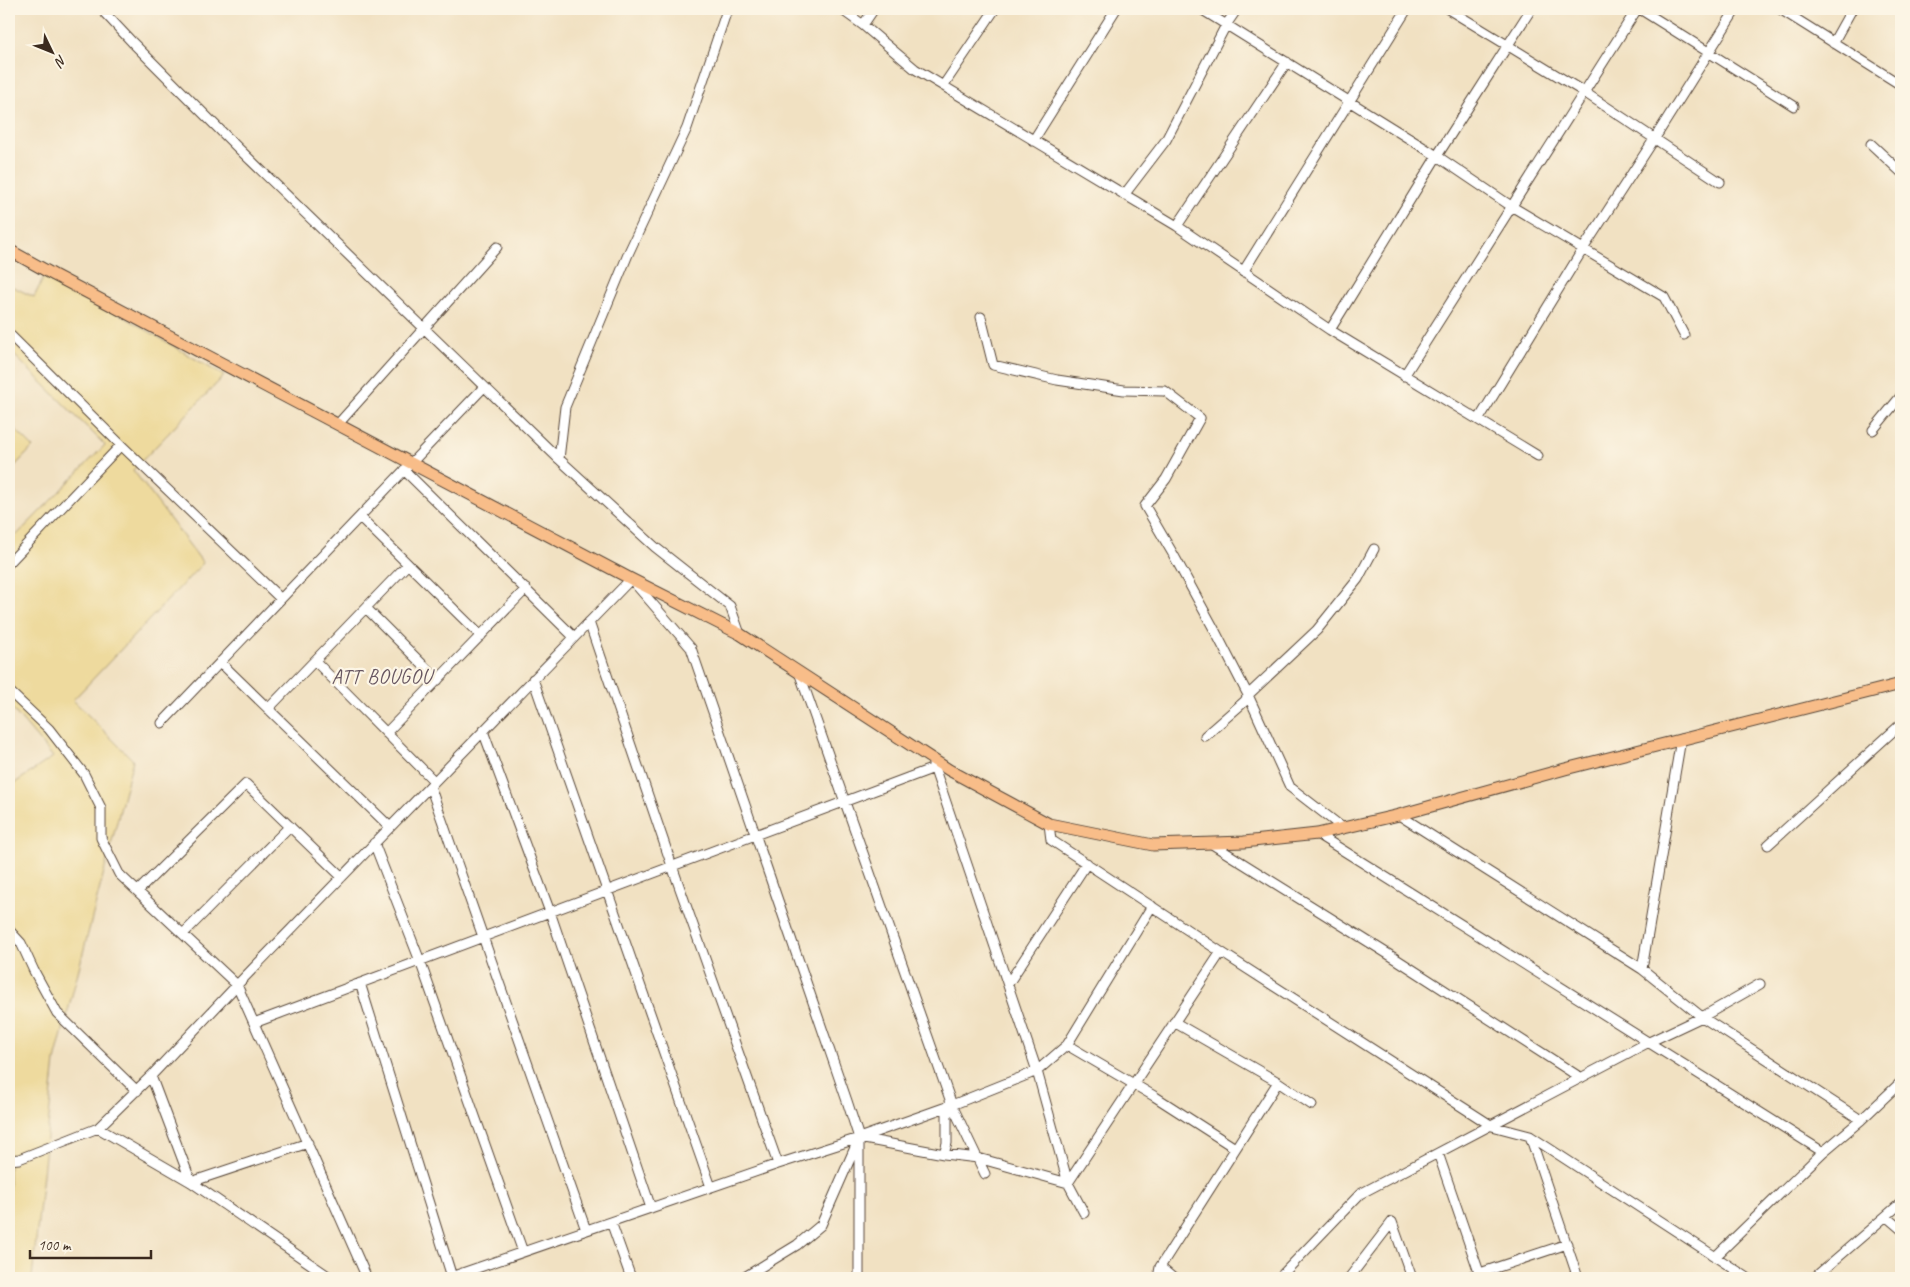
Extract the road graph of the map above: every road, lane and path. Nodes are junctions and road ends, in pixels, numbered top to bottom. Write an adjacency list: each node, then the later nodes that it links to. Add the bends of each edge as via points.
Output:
1 (101, 9): 41 (street)
2 (730, 9): 53 (street, via 687,128 629,252 565,407)
3 (841, 9): 16 (street)
4 (874, 9): 16 (street)
5 (995, 9): 23 (street)
6 (1116, 9): 28 (street)
7 (1201, 9): 17 (street)
8 (1237, 9): 17 (street)
9 (1407, 9): 25 (street)
10 (1448, 9): 19 (street)
11 (1531, 9): 19 (street)
12 (1639, 9): 20 (street); 24 (street)
13 (1736, 9): 20 (street)
14 (1780, 9): 18 (street)
15 (1852, 9): 18 (street)
16 (863, 25): 23 (street, via 915,69)
17 (1226, 25): 21 (street); 33 (street, via 1166,140)
18 (1833, 43): 22 (street)
19 (1508, 46): 24 (street); 30 (street)
20 (1708, 53): 26 (street); 27 (street)
21 (1287, 62): 25 (street); 35 (street)
22 (1901, 85)
23 (943, 86): 28 (street)
24 (1584, 92): 27 (street); 34 (street)
25 (1349, 102): 30 (street); 39 (street)
26 (1794, 106)
27 (1655, 138): 32 (street); 37 (street)
28 (1033, 141): 33 (street)
29 (1871, 144): 31 (street)
30 (1437, 156): 34 (street); 42 (street)
31 (1901, 172)
32 (1720, 182)
33 (1124, 195): 35 (street)
34 (1511, 206): 37 (street); 45 (street)
35 (1177, 226): 39 (street)
36 (497, 247): 41 (street)
37 (1583, 249): 44 (street, via 1664,298); 48 (street)
38 (9, 250): 49 (main road)
39 (1242, 272): 42 (street)
40 (981, 317): 74 (street, via 993,365 1057,380 1124,390 1164,391 1200,418 1166,479 1145,506 1195,591)
41 (424, 328): 46 (street); 49 (street)
42 (1330, 330): 45 (street)
43 (9, 334): 51 (street)
44 (1684, 335)
45 (1404, 376): 48 (street)
46 (484, 387): 53 (street); 54 (street)
47 (1901, 396): 50 (street)
48 (1479, 419): 52 (street)
49 (338, 424): 54 (main road)
50 (1872, 430)
51 (121, 445): 57 (street); 61 (street)
52 (1538, 456)
53 (559, 459): 64 (street, via 655,547 730,606)
54 (408, 466): 55 (street); 59 (main road); 60 (street)
55 (360, 516): 58 (street); 61 (street)
56 (1374, 549): 74 (street, via 1358,579 1317,630)
57 (9, 563)
58 (408, 564): 62 (street); 65 (street)
59 (631, 579): 63 (street); 64 (main road); 92 (street, via 691,648)
60 (526, 590): 65 (street); 66 (street)
61 (281, 599): 68 (street)
62 (366, 609): 67 (street); 70 (street)
63 (589, 622): 66 (street); 97 (street)
64 (740, 634): 69 (main road)
65 (481, 636): 70 (street)
66 (574, 637): 71 (street)
67 (315, 661): 75 (street); 79 (street)
68 (220, 662): 75 (street); 76 (street)
69 (799, 672): 82 (main road); 85 (street)
70 (438, 680): 79 (street)
71 (533, 680): 78 (street); 100 (street)
72 (1901, 684): 81 (main road)
73 (9, 690): 99 (street, via 49,729 84,774 101,808 101,838 119,874)
74 (1248, 694): 80 (street, via 1245,701); 90 (street, via 1290,788)
75 (268, 709): 89 (street)
76 (162, 722)
77 (1901, 724): 95 (street)
78 (483, 731): 84 (street); 102 (street)
79 (386, 733): 84 (street)
80 (1205, 736)
81 (1681, 739): 86 (main road); 108 (street)
82 (930, 757): 83 (street); 87 (main road)
83 (934, 768): 85 (street); 110 (street)
84 (432, 784): 89 (street); 105 (street)
85 (845, 802): 92 (street); 125 (street)
86 (1400, 815): 90 (main road); 108 (street)
87 (1049, 824): 94 (main road, via 1153,845); 96 (street, via 1051,840)
88 (290, 826): 98 (street); 99 (street, via 246,784); 104 (street)
89 (390, 827): 93 (street)
90 (1343, 828): 91 (main road)
91 (1317, 834): 94 (main road); 116 (street)
92 (755, 835): 97 (street); 131 (street)
93 (374, 843): 98 (street); 107 (street)
94 (1212, 844): 120 (street)
95 (1768, 845)
96 (1087, 864): 101 (street); 110 (street)
97 (672, 866): 100 (street); 139 (street)
98 (342, 876): 112 (street)
99 (138, 891): 104 (street)
100 (606, 891): 102 (street); 143 (street)
101 (1152, 906): 106 (street); 117 (street)
102 (550, 912): 105 (street); 145 (street)
103 (9, 930): 124 (street, via 21,943 57,1013)
104 (184, 934): 112 (street)
105 (483, 937): 107 (street); 150 (street)
106 (1221, 952): 114 (street); 128 (street)
107 (420, 961): 109 (street); 152 (street)
108 (1642, 969): 113 (street)
109 (360, 983): 115 (street); 158 (street)
110 (1008, 984): 118 (street)
111 (1760, 984): 113 (street)
112 (237, 985): 115 (street); 119 (street)
113 (1702, 1017): 116 (street); 127 (street)
114 (1174, 1022): 121 (street); 122 (street)
115 (254, 1023): 132 (street)
116 (1649, 1042): 120 (street); 134 (street)
117 (1067, 1045): 118 (street); 122 (street)
118 (1037, 1071): 125 (street); 142 (street)
119 (151, 1076): 124 (street); 141 (street)
120 (1581, 1078): 128 (street)
121 (1278, 1082): 126 (street); 133 (street)
122 (1133, 1084): 133 (street); 142 (street)
123 (1900, 1087): 127 (street)
124 (137, 1091): 129 (street)
125 (950, 1105): 131 (street); 136 (street); 137 (street)
126 (1312, 1105)
127 (1861, 1120): 134 (street)
128 (1492, 1126): 130 (street); 135 (street)
129 (98, 1128): 138 (street); 141 (street)
130 (1530, 1136): 151 (street); 153 (street)
131 (859, 1138): 136 (street); 139 (street); 160 (street, via 822,1225 797,1245); 161 (street)
132 (308, 1143): 141 (street); 157 (street)
133 (1235, 1148): 154 (street)
134 (1823, 1152): 153 (street)
135 (1438, 1153): 155 (street); 164 (street, via 1360,1194)
136 (944, 1154): 137 (street)
137 (978, 1158): 140 (street); 142 (street)
138 (9, 1160)
139 (778, 1164): 143 (street)
140 (985, 1174)
141 (191, 1182): 156 (street)
142 (1068, 1183): 146 (street)
143 (711, 1187): 145 (street)
144 (1901, 1203): 147 (street)
145 (651, 1208): 148 (street)
146 (1084, 1213)
147 (1887, 1216): 149 (street); 170 (street)
148 (611, 1222): 150 (street); 159 (street)
149 (1901, 1229)
150 (586, 1230): 152 (street)
151 (1567, 1244): 155 (street); 168 (street)
152 (523, 1252): 158 (street)
153 (1715, 1257): 169 (street)
154 (1160, 1267): 162 (street); 163 (street)
155 (1480, 1276): 167 (street)
156 (331, 1278)
157 (367, 1278)
158 (450, 1278)
159 (631, 1278)
160 (743, 1278)
161 (859, 1278)
162 (1158, 1278)
163 (1173, 1278)
164 (1279, 1278)
165 (1349, 1278): 166 (street, via 1392,1222)
166 (1412, 1278)
167 (1465, 1278)
168 (1578, 1278)
169 (1745, 1278)
170 (1814, 1278)

